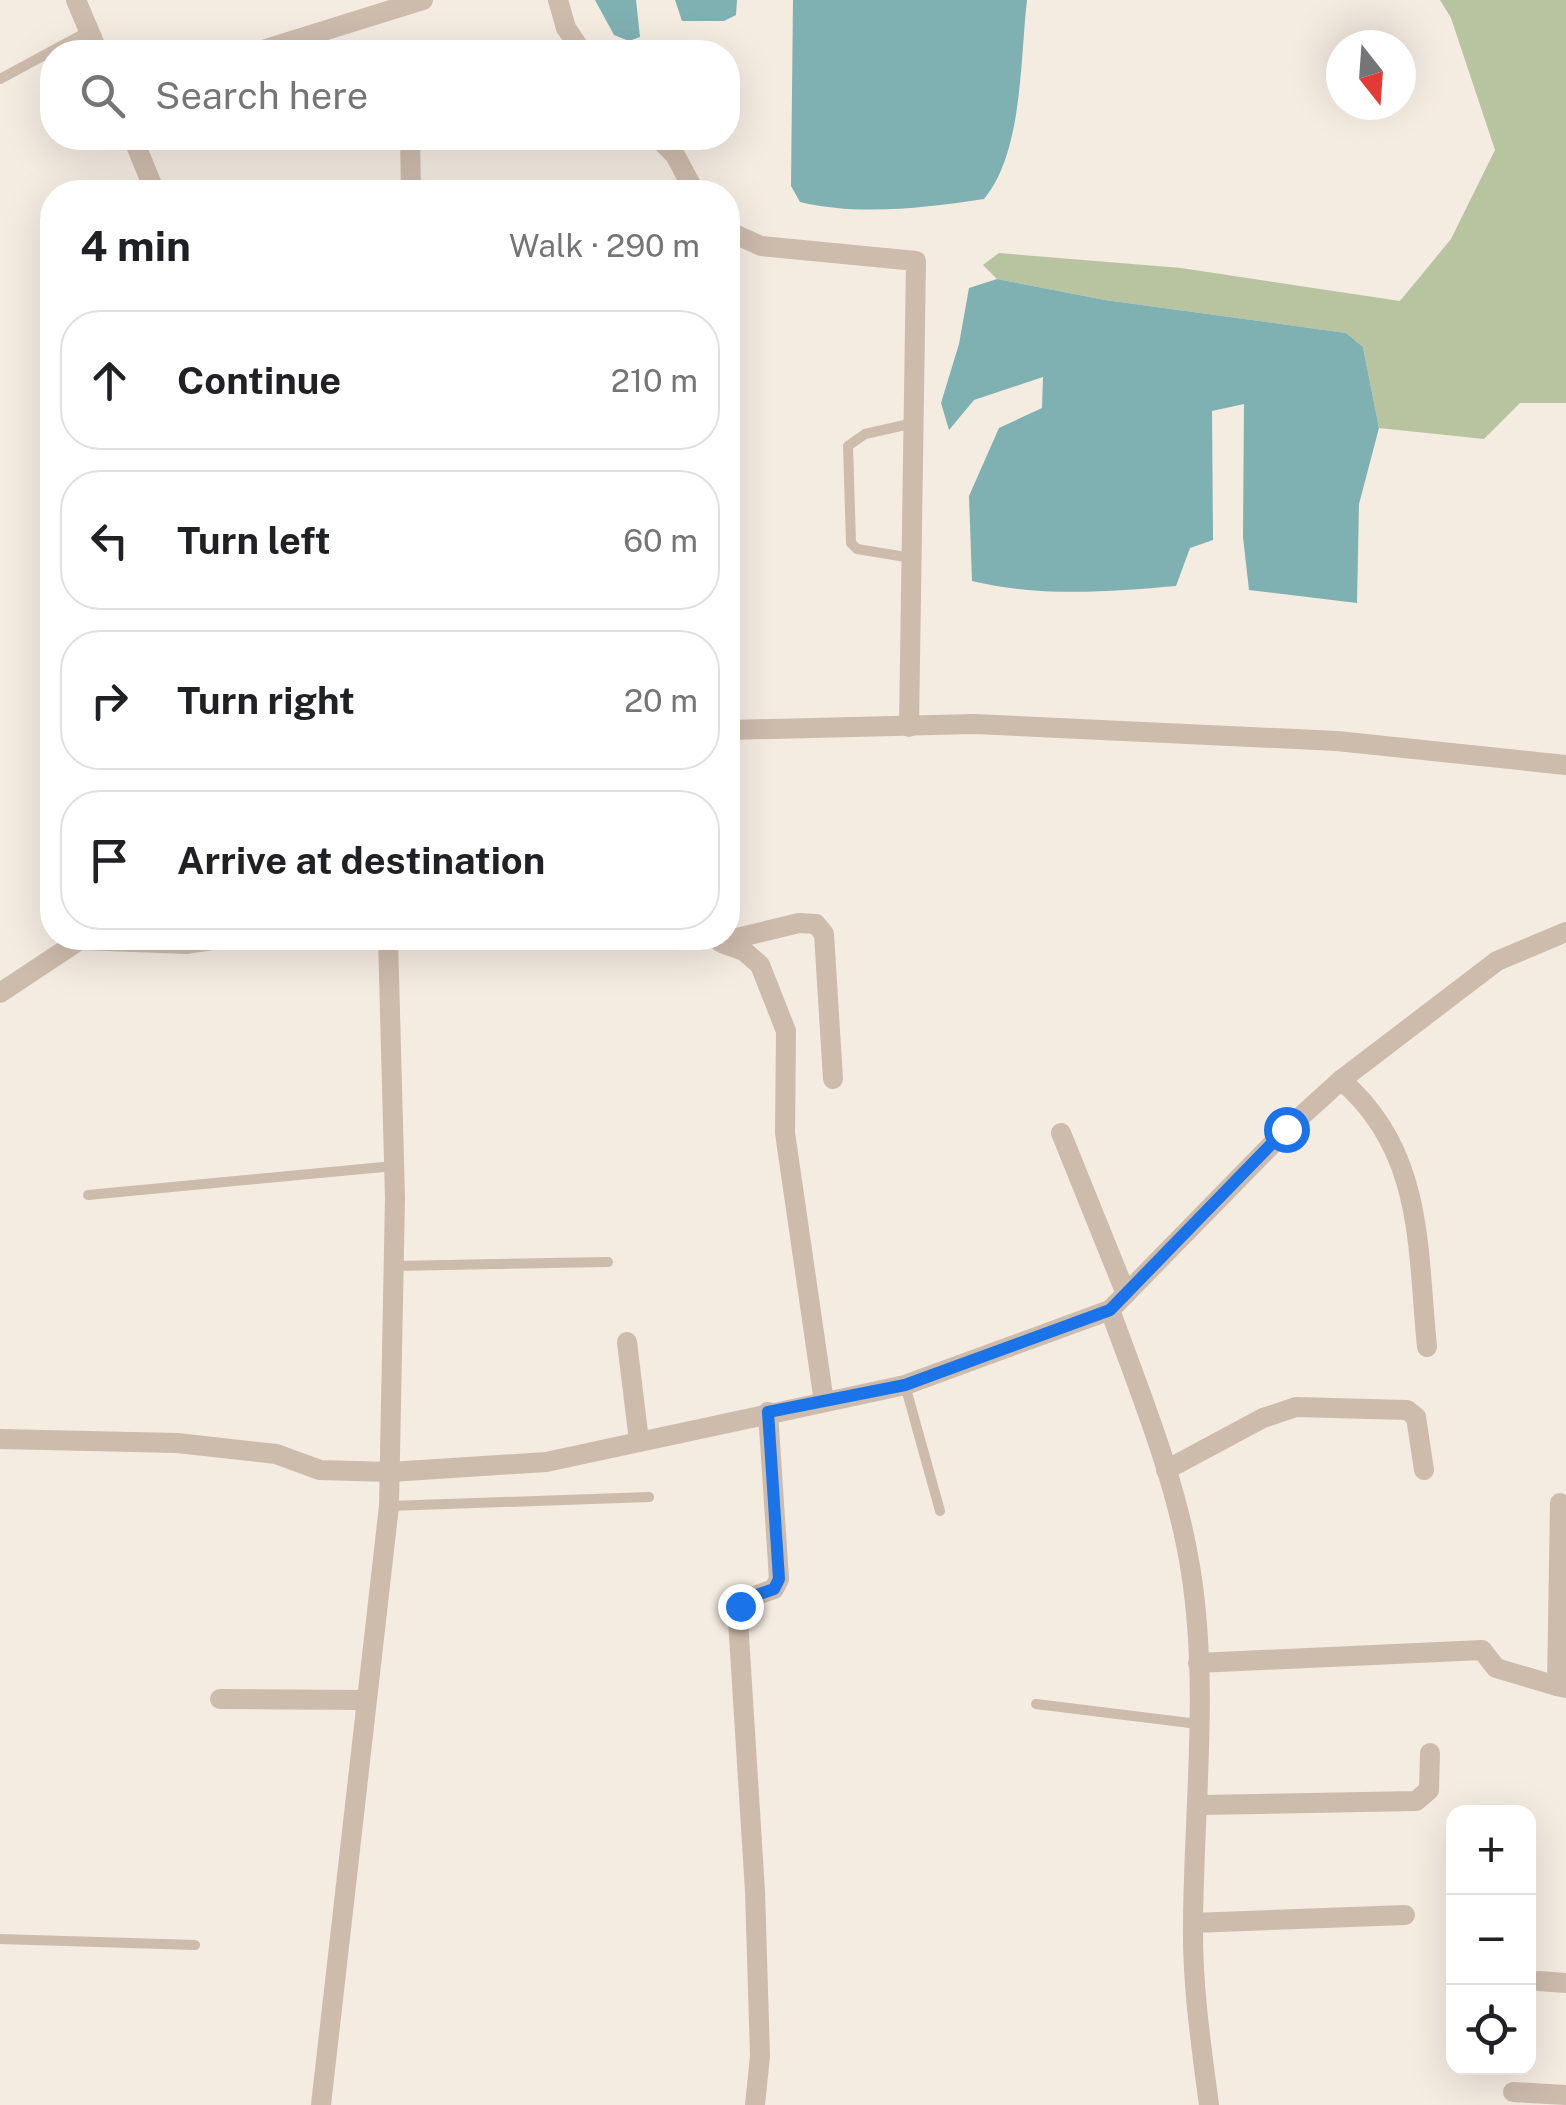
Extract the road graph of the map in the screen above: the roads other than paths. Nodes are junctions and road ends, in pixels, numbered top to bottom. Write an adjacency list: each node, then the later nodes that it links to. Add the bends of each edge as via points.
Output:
1 (76, 0): 4 (street)
2 (423, 0): 7 (street)
3 (558, 0): 8 (street)
4 (90, 31): 5 (lane); 6 (street)
5 (73, 40)
6 (93, 40)
7 (295, 40)
8 (574, 40)
9 (40, 58): 10 (lane)
10 (0, 79)
11 (139, 150): 14 (street)
12 (410, 150): 15 (street)
13 (670, 150): 16 (street)
14 (151, 180)
15 (411, 180)
16 (689, 180)
17 (740, 236): 18 (street, via 761,246 916,262)
18 (916, 423): 19 (street); 19 (lane, via 864,434 848,446 851,544)
19 (913, 558): 20 (street)
20 (909, 727): 21 (street); 22 (street, via 974,724 1337,741)
21 (740, 730)
22 (1566, 765)
23 (1566, 932): 30 (street, via 1497,961)
24 (740, 935): 29 (street, via 799,923 816,924 824,934)
25 (740, 949): 41 (street, via 760,965 786,1032 786,1133)
26 (64, 950): 28 (street)
27 (388, 950): 32 (street)
28 (0, 993)
29 (834, 1079)
30 (1342, 1080): 36 (street); 39 (street, via 1387,1128 1406,1177)
31 (1061, 1133): 36 (street)
32 (394, 1166): 33 (lane); 35 (street)
33 (88, 1194)
34 (608, 1262): 35 (lane)
35 (394, 1266): 47 (street)
36 (1126, 1294): 37 (street)
37 (1110, 1310): 40 (street); 45 (street)
38 (627, 1342): 44 (street)
39 (1427, 1348)
40 (905, 1385): 41 (street); 51 (lane)
41 (824, 1402): 42 (street)
42 (768, 1412): 44 (street); 69 (street, via 779,1579 774,1589 740,1606 738,1620 755,1891)
43 (0, 1439): 47 (street, via 177,1443 276,1454 320,1470)
44 (639, 1441): 47 (street, via 546,1462)
45 (1166, 1470): 46 (street, via 1296,1407 1408,1410 1416,1418); 52 (street, via 1191,1572)
46 (1424, 1470)
47 (390, 1472): 50 (street)
48 (650, 1496): 50 (lane)
49 (1560, 1503): 53 (street)
50 (390, 1506): 55 (street)
51 (940, 1511)
52 (1198, 1662): 53 (street, via 1482,1650 1496,1668); 57 (street)
53 (1561, 1687)
54 (220, 1699): 55 (street)
55 (366, 1700): 68 (street)
56 (1036, 1704): 57 (lane)
57 (1198, 1724): 59 (street)
58 (1430, 1753): 59 (street, via 1429,1790 1416,1801)
59 (1200, 1805): 61 (street)
60 (1405, 1914): 61 (street)
61 (1193, 1923): 70 (street)
62 (0, 1939): 63 (lane)
63 (194, 1945)
64 (1539, 1981): 65 (street)
65 (1566, 1983)
66 (1513, 2092): 67 (street)
67 (1566, 2095)
68 (322, 2105)
69 (755, 2105)
70 (1209, 2105)

